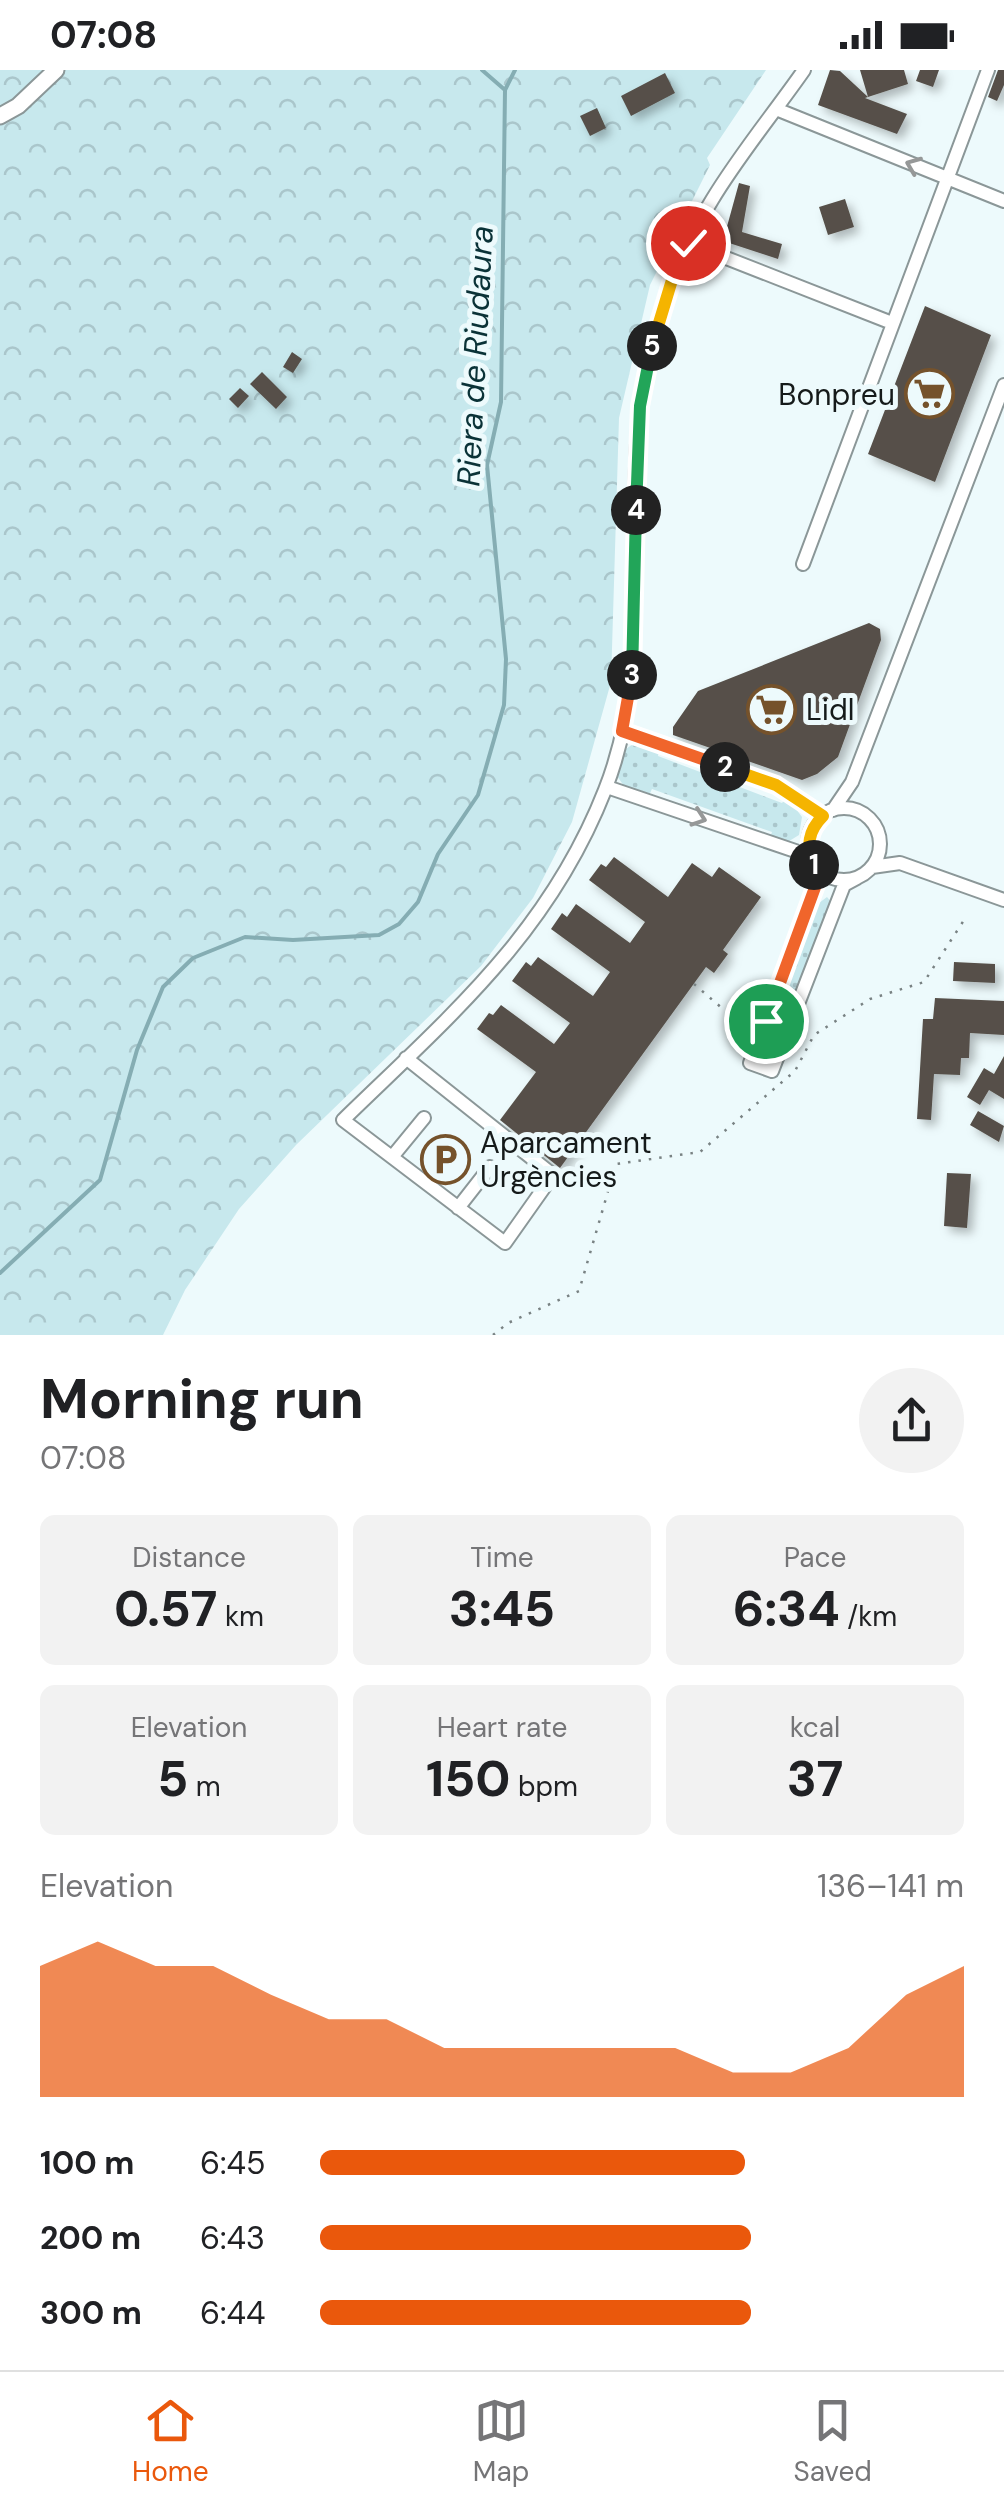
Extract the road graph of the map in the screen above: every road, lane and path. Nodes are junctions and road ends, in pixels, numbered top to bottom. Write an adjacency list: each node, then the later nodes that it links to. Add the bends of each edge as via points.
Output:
1 (56, 70): 5 (main road)
2 (804, 70): 4 (street)
3 (988, 70): 6 (street)
4 (776, 109): 6 (street, one-way to 4); 8 (street)
5 (0, 116)
6 (946, 179): 7 (street); 9 (street)
7 (1003, 199)
8 (688, 243): 9 (street); 12 (street, via 655,332 640,406 633,666)
9 (892, 322): 11 (street)
10 (1004, 385): 13 (street)
11 (804, 564)
12 (622, 731): 14 (street); 15 (street, via 776,785)
13 (852, 782): 15 (street); 16 (street)
14 (606, 786): 18 (street, one-way to 18); 26 (street, via 538,914 499,966)
15 (828, 813): 16 (street); 18 (street, via 811,831)
16 (865, 815): 17 (street)
17 (880, 839): 19 (street); 20 (street)
18 (812, 860): 21 (street, via 828,877); 25 (street, via 817,882)
19 (900, 863): 20 (street); 22 (street)
20 (872, 867): 21 (street)
21 (857, 878): 25 (street, via 844,884 772,1071 750,1063)
22 (1004, 900)
23 (966, 916): 31 (path, via 924,982 870,999 814,1035 794,1071 700,1152 616,1164 579,1291)
24 (694, 984): 25 (path, via 723,1009)
25 (766, 1021)
26 (406, 1058): 28 (street, via 343,1120); 30 (street, via 553,1175 505,1244)
27 (424, 1118): 28 (street)
28 (392, 1157): 30 (street)
29 (490, 1167): 30 (street)
30 (458, 1208)
31 (493, 1335)

